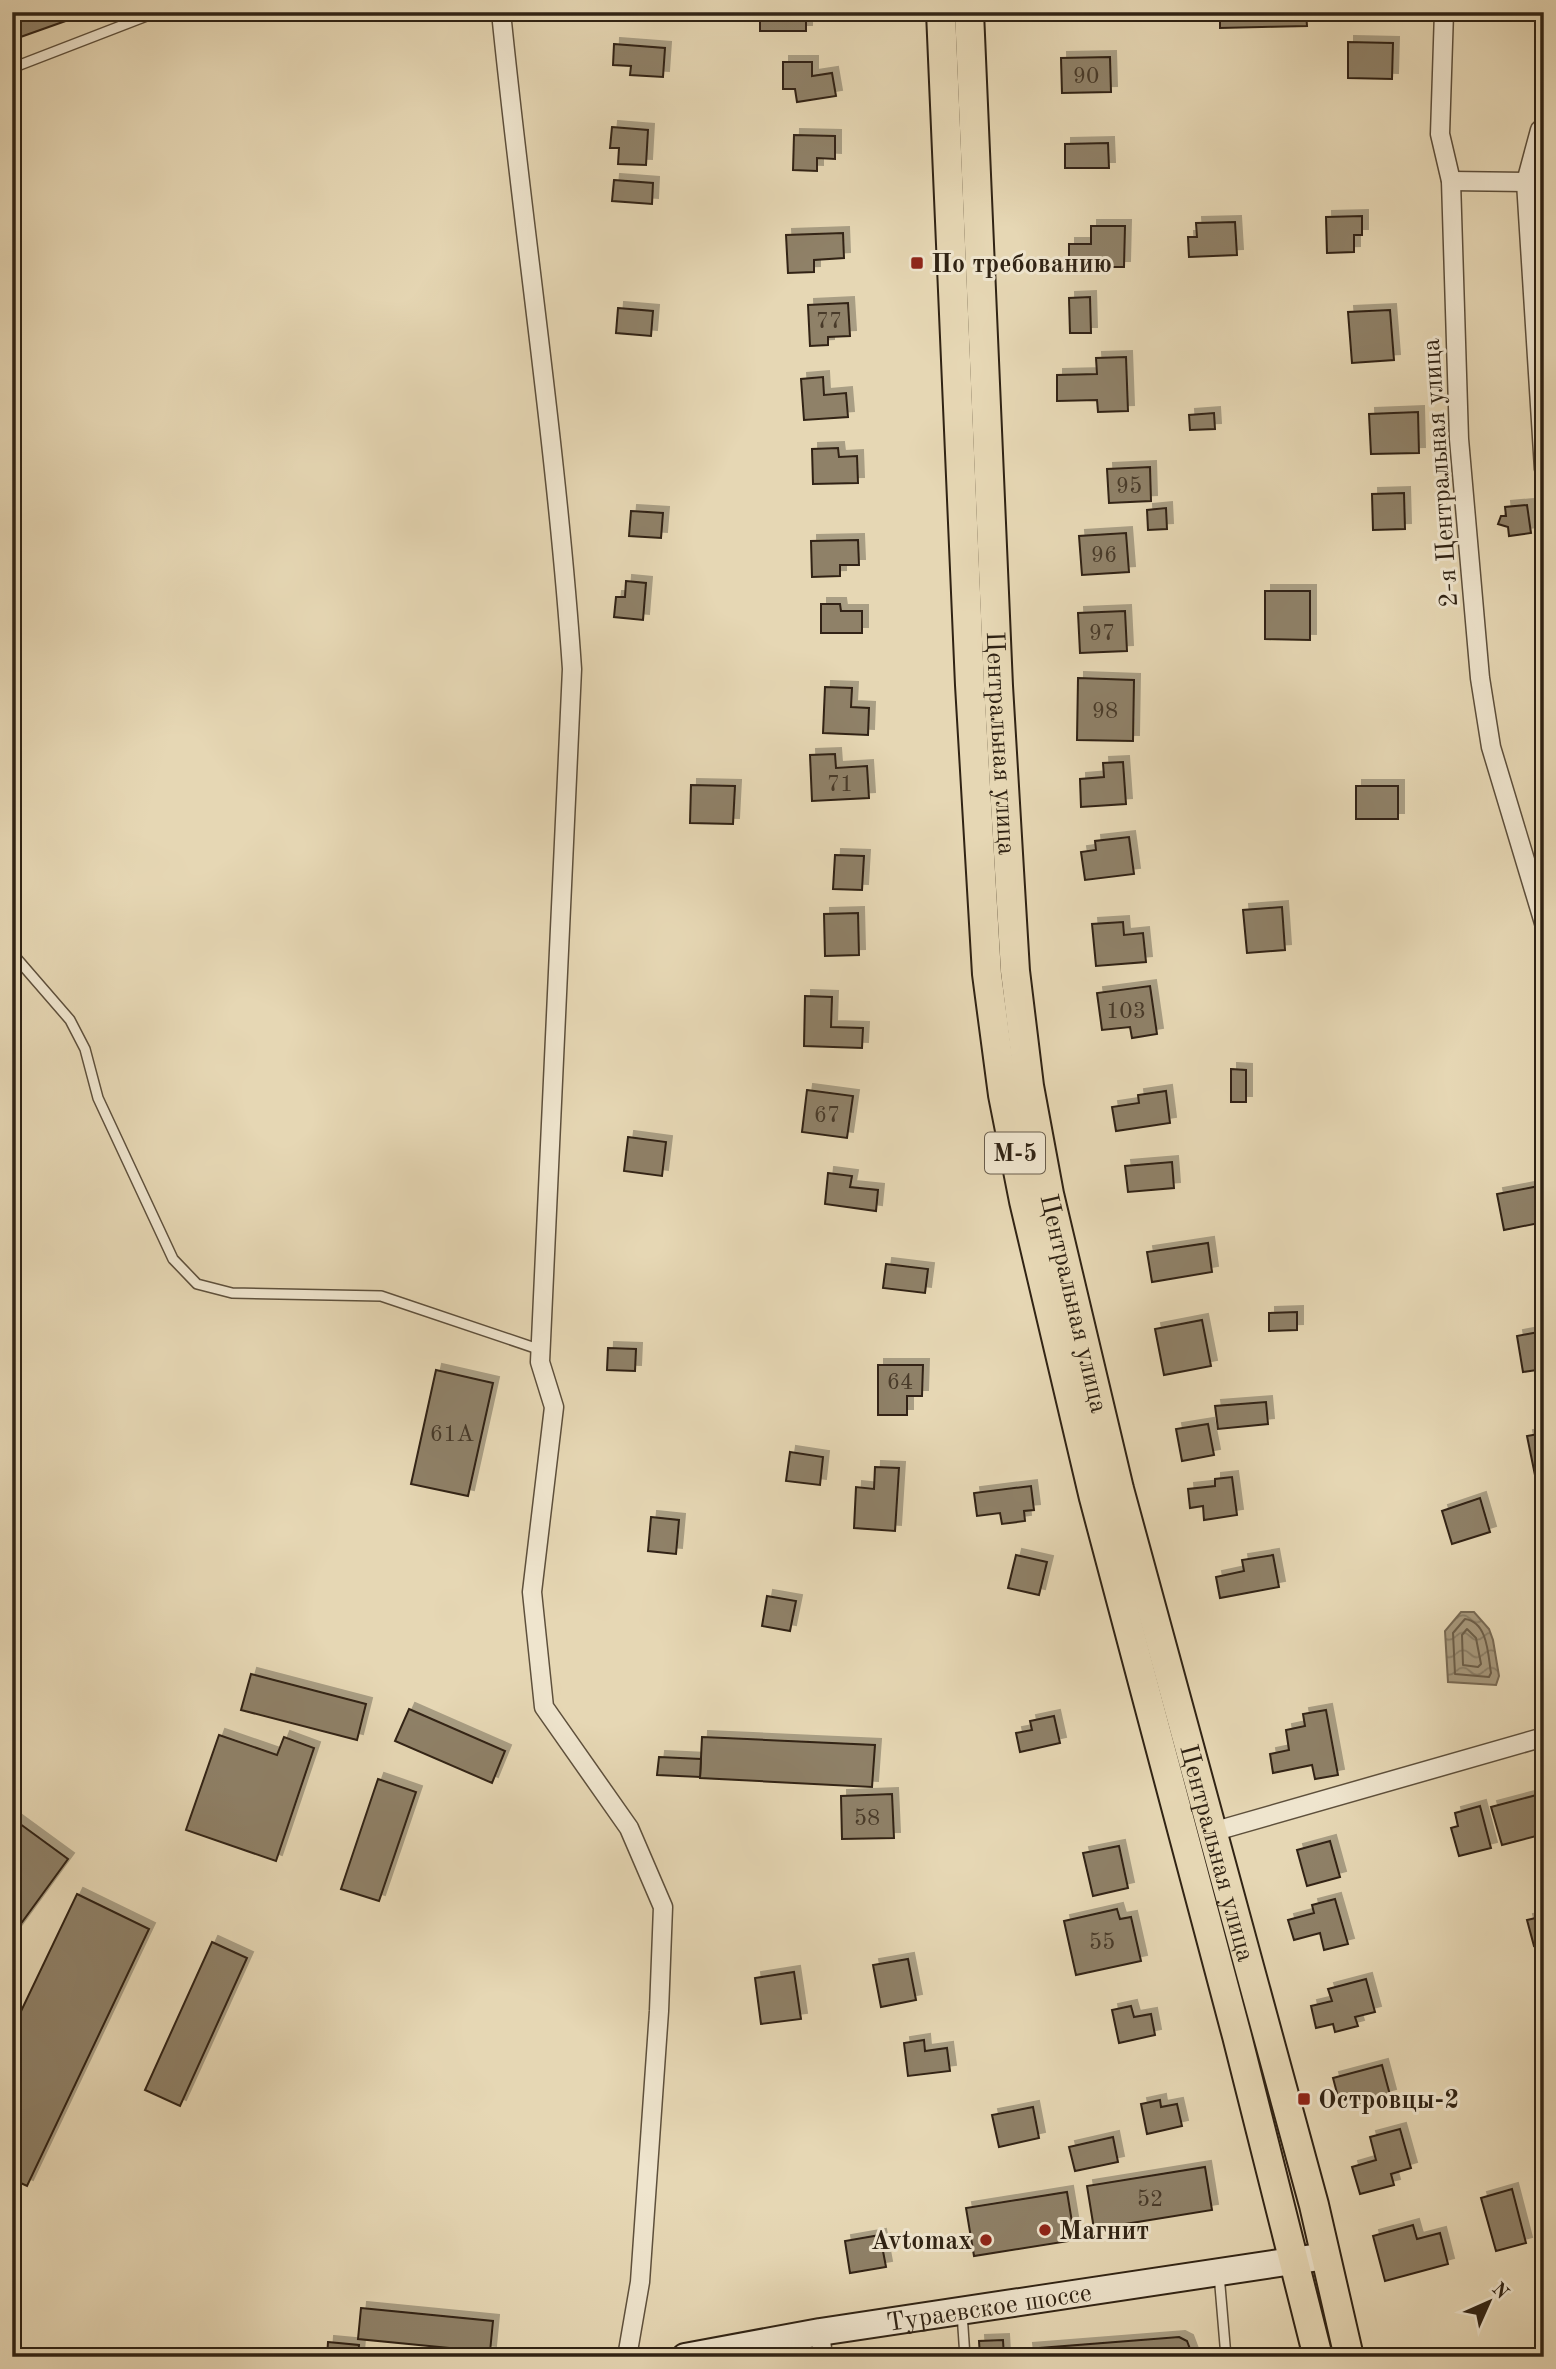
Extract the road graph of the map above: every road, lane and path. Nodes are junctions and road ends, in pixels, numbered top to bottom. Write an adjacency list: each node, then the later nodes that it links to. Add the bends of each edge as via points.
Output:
1 (157, 12): 6 (lane)
2 (502, 12): 13 (street, via 564,554 572,669)
3 (941, 12): 17 (main road, Центральная улица / М-5, via 974,754 987,974 1003,1095 1094,1498)
4 (969, 12): 15 (main road, Центральная улица / М-5, via 999,700 1015,971 1029,1086 1049,1194 1119,1489)
5 (1444, 12): 8 (street, 2-я Центральная улица, via 1440,134)
6 (12, 68)
7 (1544, 127): 9 (street)
8 (1451, 181): 9 (street); 11 (street, 2-я Центральная улица, via 1460,439 1480,678 1491,747)
9 (1526, 182): 10 (street)
10 (1544, 469)
11 (1544, 923)
12 (12, 953): 13 (lane, via 70,1020 85,1049 99,1098 173,1259 197,1284 232,1293 381,1296)
13 (541, 1350): 21 (street, via 540,1362 554,1407 532,1592 544,1707 629,1828 663,1907 640,2282)
14 (1544, 1737): 15 (street)
15 (1212, 1832): 16 (main road, Центральная улица / М-5)
16 (1326, 2256): 17 (main road, Тураевское шоссе); 26 (main road, Центральная улица / М-5)
17 (1294, 2262): 18 (main road, Тураевское шоссе); 25 (main road, Центральная улица / М-5)
18 (1219, 2273): 19 (main road, Тураевское шоссе); 24 (lane)
19 (961, 2311): 20 (main road, Тураевское шоссе); 23 (lane)
20 (822, 2344): 22 (main road, Тураевское шоссе)
21 (626, 2357)
22 (685, 2357)
23 (965, 2357)
24 (1226, 2357)
25 (1318, 2357)
26 (1349, 2357)

